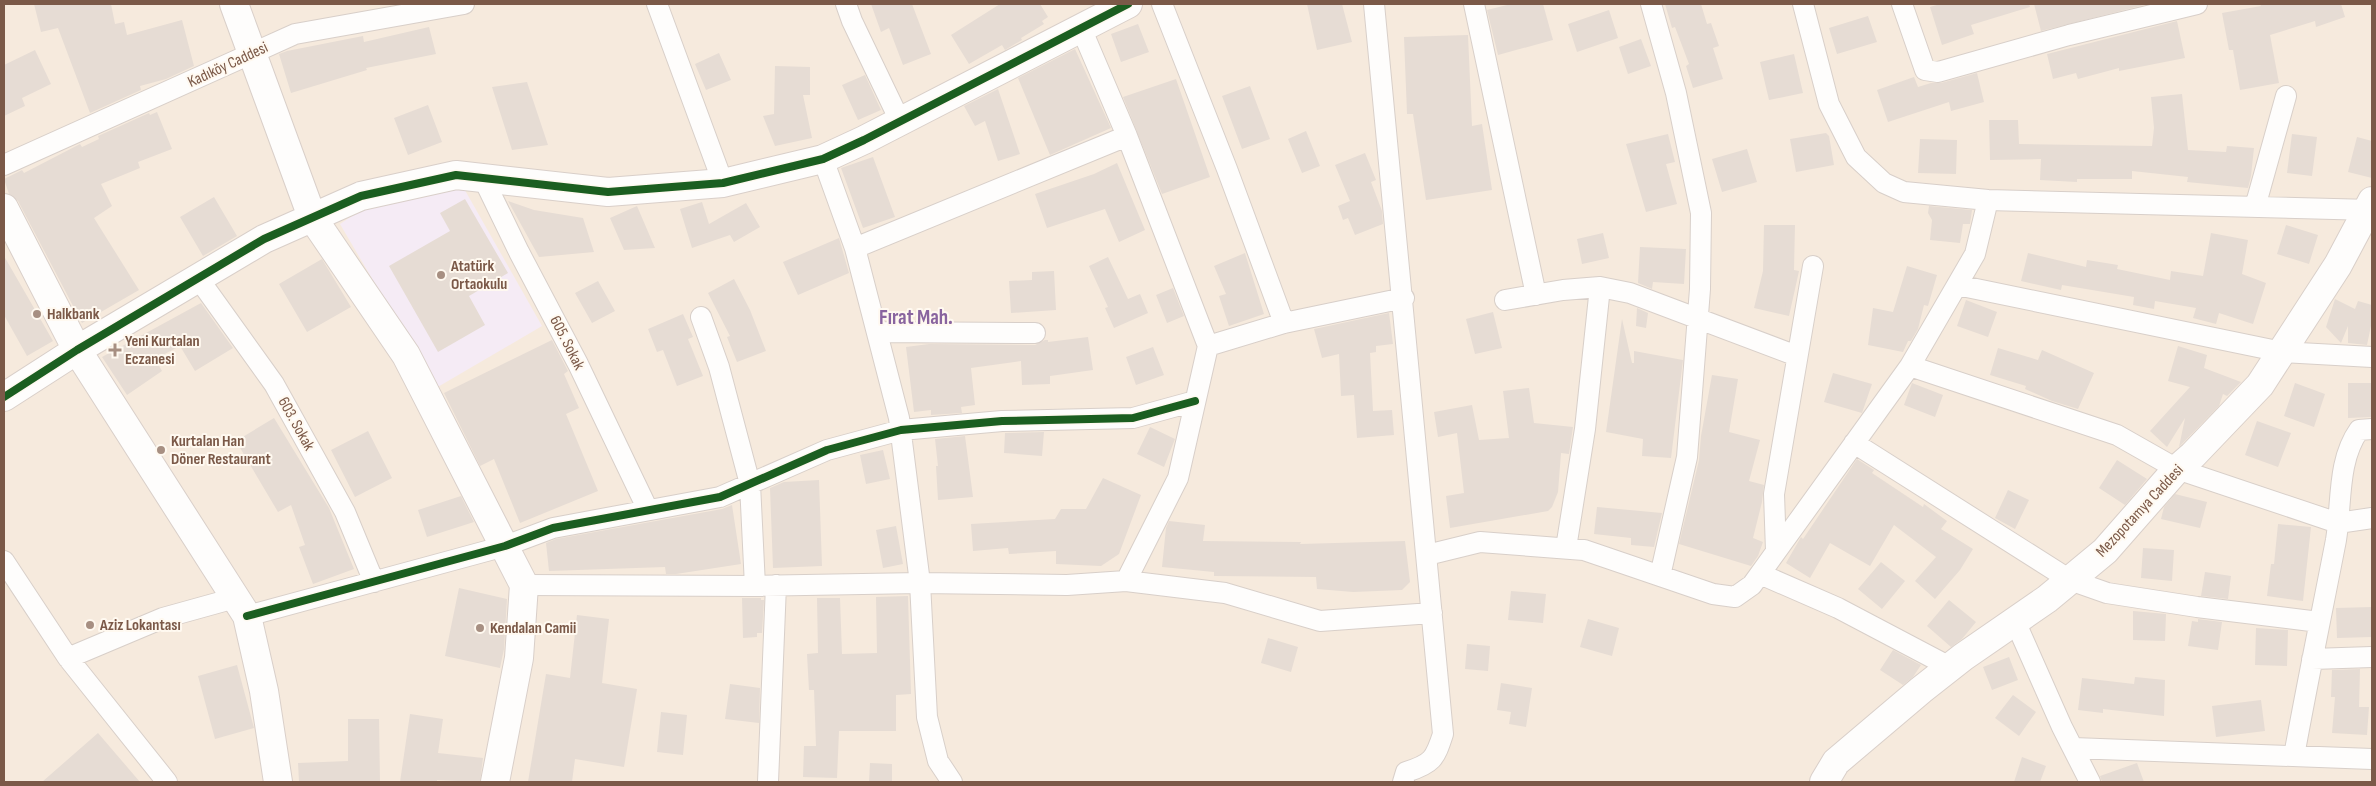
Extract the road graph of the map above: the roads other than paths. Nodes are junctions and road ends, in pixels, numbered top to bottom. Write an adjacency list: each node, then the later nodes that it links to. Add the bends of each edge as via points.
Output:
1 (234, 4): 14 (street)
2 (464, 4): 14 (street, Kadıköy Caddesi, via 295,34)
3 (657, 4): 21 (street)
4 (846, 4): 16 (street)
5 (1128, 4): 13 (street)
6 (1162, 4): 37 (street)
7 (1374, 4): 33 (street)
8 (1474, 4): 32 (street)
9 (1651, 4): 36 (street, via 1676,93 1701,213)
10 (1803, 4): 22 (street, via 1829,104 1856,157 1884,183 1904,192)
11 (1902, 4): 12 (street, via 1925,70 1938,72 2068,35)
12 (2198, 4)
13 (1081, 28): 16 (street); 17 (street)
14 (252, 53): 19 (street, Kadıköy Caddesi); 26 (street)
15 (2286, 96): 23 (street)
16 (900, 122): 18 (street)
17 (1127, 136): 27 (street); 40 (street)
18 (823, 159): 21 (street); 27 (street)
19 (4, 165)
20 (483, 178): 21 (street, via 608,192); 26 (street, via 456,175 362,196); 53 (street, 605. Sokak)
21 (723, 183)
22 (1988, 200): 23 (street); 30 (street, via 1975,254)
23 (2255, 207): 24 (street)
24 (2371, 207): 42 (street, Mezopotamya Caddesi)
25 (4, 208): 41 (street)
26 (312, 218): 29 (street, via 264,238); 56 (street, via 406,355)
27 (855, 248): 38 (street)
28 (1813, 266): 43 (street)
29 (198, 278): 41 (street); 65 (street, 603. Sokak, via 274,384 345,512)
30 (1957, 284): 42 (street); 45 (street)
31 (1600, 287): 32 (street); 36 (street, via 1630,293); 57 (street, via 1585,429)
32 (1536, 295): 34 (street)
33 (1404, 298): 37 (street); 59 (street)
34 (1505, 300)
35 (701, 317): 52 (street, via 719,367)
36 (1698, 317): 43 (street); 62 (street, via 1687,457)
37 (1284, 323): 40 (street)
38 (877, 332): 39 (street); 49 (street)
39 (1035, 333)
40 (1208, 346): 47 (street)
41 (77, 350): 46 (street); 70 (street)
42 (2282, 352): 44 (street); 51 (street, Mezopotamya Caddesi, via 2260,385)
43 (1797, 356): 58 (street, via 1774,494)
44 (2372, 357)
45 (1910, 366): 50 (street); 51 (street, via 2117,435)
46 (4, 397)
47 (1195, 401): 49 (street, via 1132,418 1002,421); 64 (street, via 1178,478)
48 (2372, 429): 55 (street, via 2359,430 2344,464)
49 (901, 430): 52 (street, via 827,450); 66 (street)
50 (1854, 443): 58 (street); 63 (street)
51 (2177, 469): 55 (street); 63 (street, Mezopotamya Caddesi, via 2105,551)
52 (750, 484): 53 (street, via 720,497); 69 (street)
53 (648, 510): 56 (street, via 552,528)
54 (2372, 518): 55 (street)
55 (2338, 523): 73 (street)
56 (505, 546): 65 (street); 67 (street)
57 (1566, 548): 59 (street, via 1480,542); 62 (street, via 1584,550)
58 (1776, 551): 61 (street)
59 (1426, 555): 71 (street)
60 (4, 561): 75 (street)
61 (1760, 574): 62 (street, via 1752,585 1735,597 1713,594); 77 (street, via 1838,608)
62 (1660, 576)
63 (2070, 580): 72 (street, Mezopotamya Caddesi); 73 (street, via 2107,593)
64 (1126, 581): 66 (street); 71 (street, via 1225,593 1320,621)
65 (374, 582): 70 (street)
66 (920, 583): 68 (street); 85 (street, via 927,717 938,761)
67 (524, 585): 69 (street); 83 (street, via 520,658)
68 (776, 585): 69 (street); 84 (street)
69 (755, 586)
70 (241, 607): 75 (street, via 163,618); 82 (street, via 264,691)
71 (1432, 613): 86 (street, via 1444,734 1436,756 1424,767 1406,772)
72 (2015, 621): 77 (street, Mezopotamya Caddesi); 78 (street)
73 (2319, 622): 76 (street)
74 (2372, 657): 76 (street)
75 (68, 658): 81 (street)
76 (2312, 659): 79 (street)
77 (1950, 667): 87 (street, Mezopotamya Caddesi, via 1836,762)
78 (2073, 748): 79 (street); 88 (street)
79 (2294, 756): 80 (street)
80 (2372, 759)
81 (167, 782)
82 (278, 782)
83 (496, 782)
84 (768, 782)
85 (952, 782)
86 (1403, 782)
87 (1824, 782)
88 (2090, 782)

